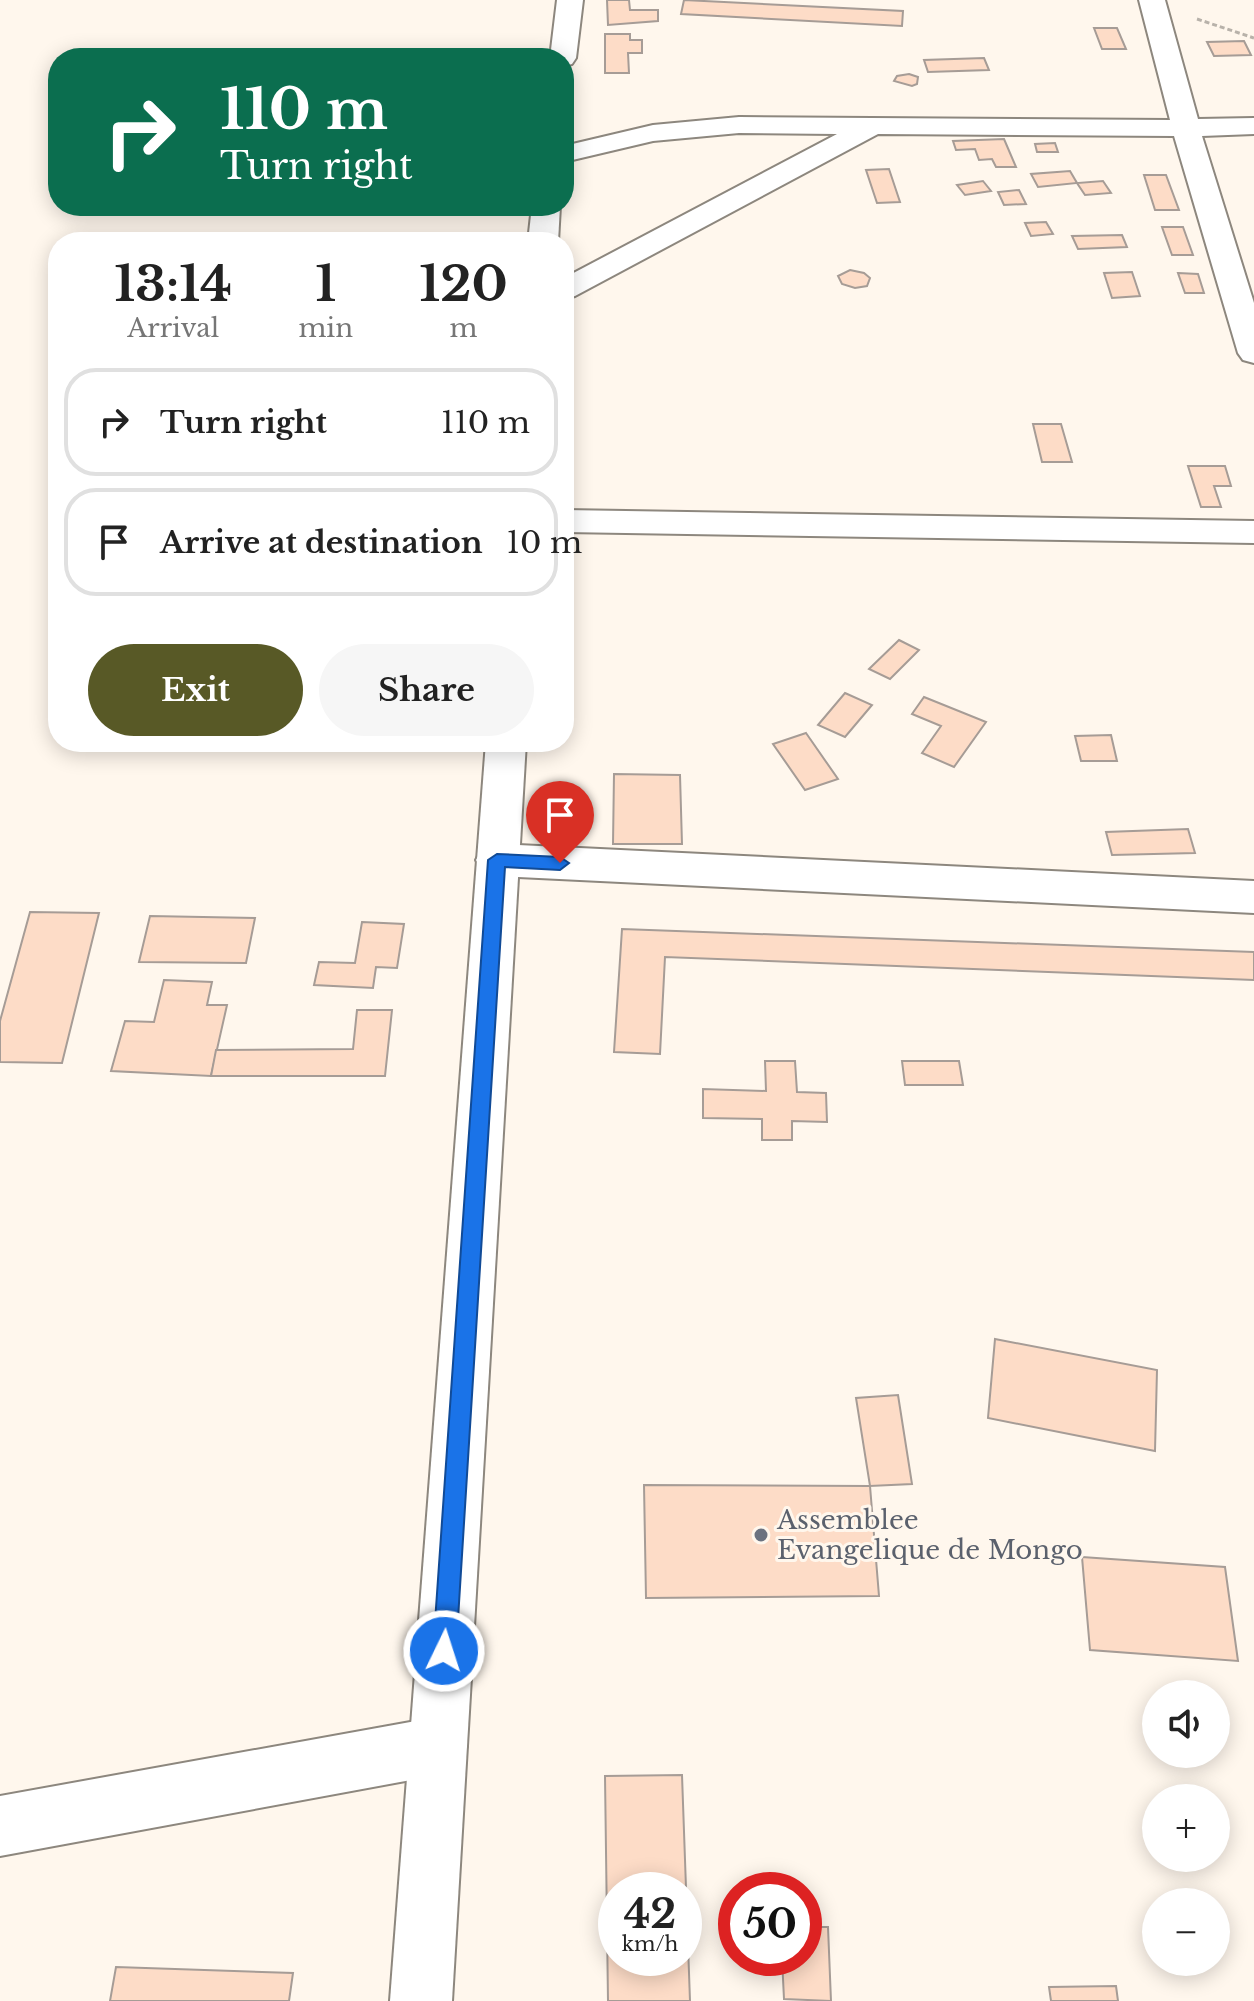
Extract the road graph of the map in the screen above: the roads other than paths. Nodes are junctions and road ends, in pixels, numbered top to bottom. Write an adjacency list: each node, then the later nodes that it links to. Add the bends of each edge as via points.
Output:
1 (570, 0): 3 (street)
2 (1153, 3): 6 (street)
3 (564, 48)
4 (876, 125): 6 (street); 7 (street, via 694,127); 8 (street)
5 (1254, 126): 6 (street)
6 (1188, 128): 9 (street)
7 (574, 151)
8 (574, 285)
9 (1254, 353)
10 (574, 521): 11 (street)
11 (1254, 532)
12 (505, 752): 13 (street)
13 (497, 860): 14 (street); 15 (street)
14 (1254, 897)
15 (438, 1746): 16 (street); 17 (street)
16 (0, 1826)
17 (421, 2001)

